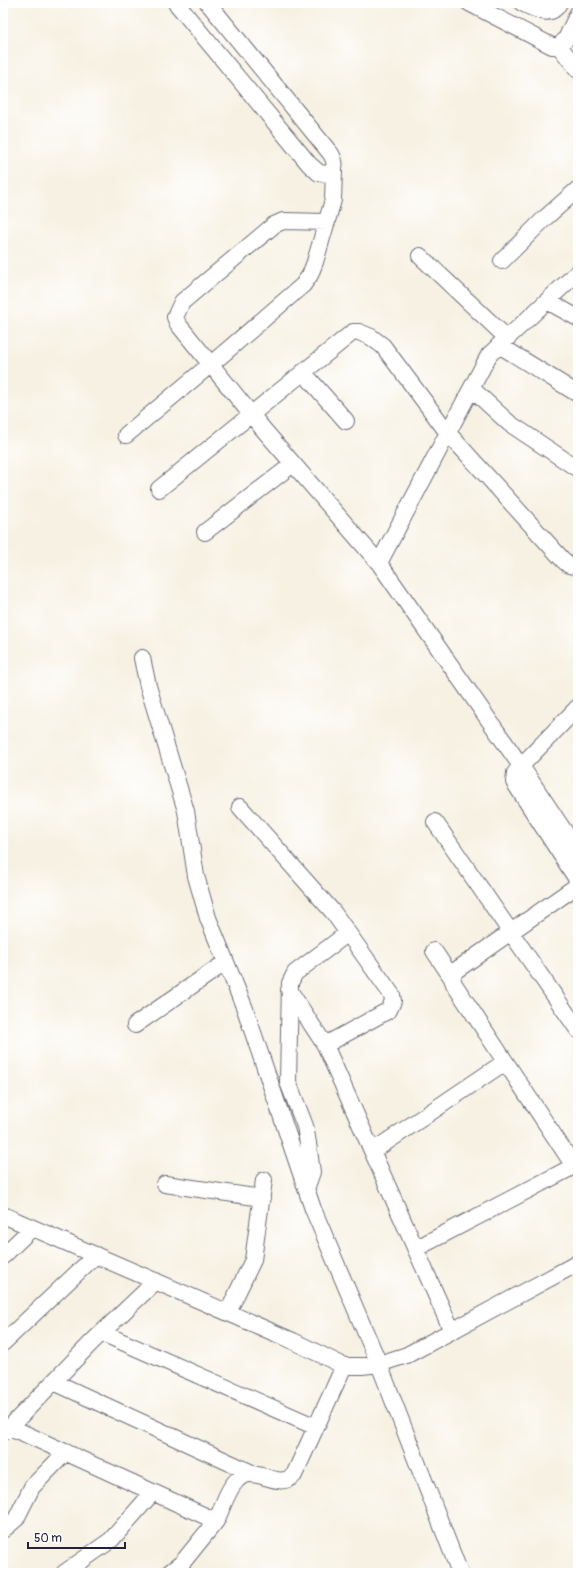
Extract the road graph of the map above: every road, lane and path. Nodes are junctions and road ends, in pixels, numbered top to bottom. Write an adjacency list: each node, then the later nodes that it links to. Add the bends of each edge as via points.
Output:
1 (176, 3): 9 (street, via 309,164 319,173 329,174)
2 (208, 3): 9 (street, via 331,154 335,164)
3 (469, 3): 7 (street, via 552,46)
4 (522, 3): 5 (street, via 540,12 550,12 557,8)
5 (559, 3)
6 (578, 13): 7 (street, via 566,39)
7 (559, 46): 8 (street)
8 (578, 70)
9 (334, 171): 11 (street, via 333,200)
10 (578, 189): 13 (street)
11 (327, 222): 18 (street, via 310,275 303,285); 18 (street, via 283,221 182,302 175,317 178,324)
12 (420, 256): 17 (street)
13 (502, 261)
14 (578, 272): 15 (street)
15 (547, 301): 16 (street); 17 (street)
16 (578, 318)
17 (503, 341): 20 (street, via 489,355); 21 (street)
18 (211, 365): 22 (street); 25 (street)
19 (303, 372): 22 (street); 23 (street); 24 (street, via 353,332 359,332 383,346)
20 (472, 389): 24 (street); 27 (street, via 509,424)
21 (578, 394)
22 (251, 414): 26 (street); 28 (street)
23 (346, 421)
24 (448, 433): 30 (street); 31 (street, via 563,560)
25 (126, 435)
26 (293, 464): 29 (street); 30 (street)
27 (578, 469)
28 (159, 489)
29 (205, 532)
30 (379, 563): 34 (street)
31 (578, 567)
32 (142, 658): 43 (street, via 186,811 200,896)
33 (577, 710): 34 (street)
34 (521, 766): 37 (street); 38 (street, via 515,773 514,782)
35 (240, 807): 41 (street, via 333,912)
36 (435, 822): 40 (street)
37 (578, 852)
38 (578, 881)
39 (578, 884): 40 (street)
40 (510, 932): 44 (street, via 455,971); 47 (street)
41 (348, 933): 45 (street, via 295,974); 48 (street, via 392,995 393,1001 389,1010)
42 (434, 951): 44 (street)
43 (226, 962): 46 (street); 54 (street, via 245,1009)
44 (452, 978): 49 (street)
45 (289, 990): 48 (street); 54 (street, via 288,1082 305,1126 308,1143 312,1172)
46 (134, 1025)
47 (578, 1030)
48 (325, 1045): 50 (street)
49 (505, 1062): 50 (street); 51 (street)
50 (373, 1151): 58 (street)
51 (576, 1165): 58 (street)
52 (264, 1180): 55 (street)
53 (165, 1184): 55 (street)
54 (306, 1189): 67 (street)
55 (262, 1198): 63 (street, via 253,1260)
56 (3, 1215): 57 (street)
57 (32, 1228): 59 (street); 60 (street)
58 (417, 1248): 64 (street)
59 (96, 1255): 62 (street); 66 (street)
60 (3, 1256)
61 (578, 1262): 64 (street)
62 (156, 1281): 63 (street); 65 (street)
63 (228, 1312): 68 (street)
64 (452, 1331): 67 (street, via 407,1355)
65 (102, 1333): 69 (street); 70 (street)
66 (3, 1343)
67 (379, 1364): 68 (street); 80 (street)
68 (344, 1366): 70 (street)
69 (54, 1382): 71 (street); 73 (street)
70 (316, 1427): 73 (street, via 294,1475 288,1480 279,1481)
71 (6, 1431): 72 (street, via 22,1432)
72 (66, 1452): 74 (street); 76 (street, via 32,1487 16,1518)
73 (254, 1474): 75 (street, via 245,1475 237,1480)
74 (153, 1492): 75 (street); 78 (street, via 111,1540)
75 (216, 1522): 77 (street)
76 (3, 1530)
77 (185, 1568): 79 (street)
78 (64, 1573)
79 (169, 1573)
80 (460, 1573)

